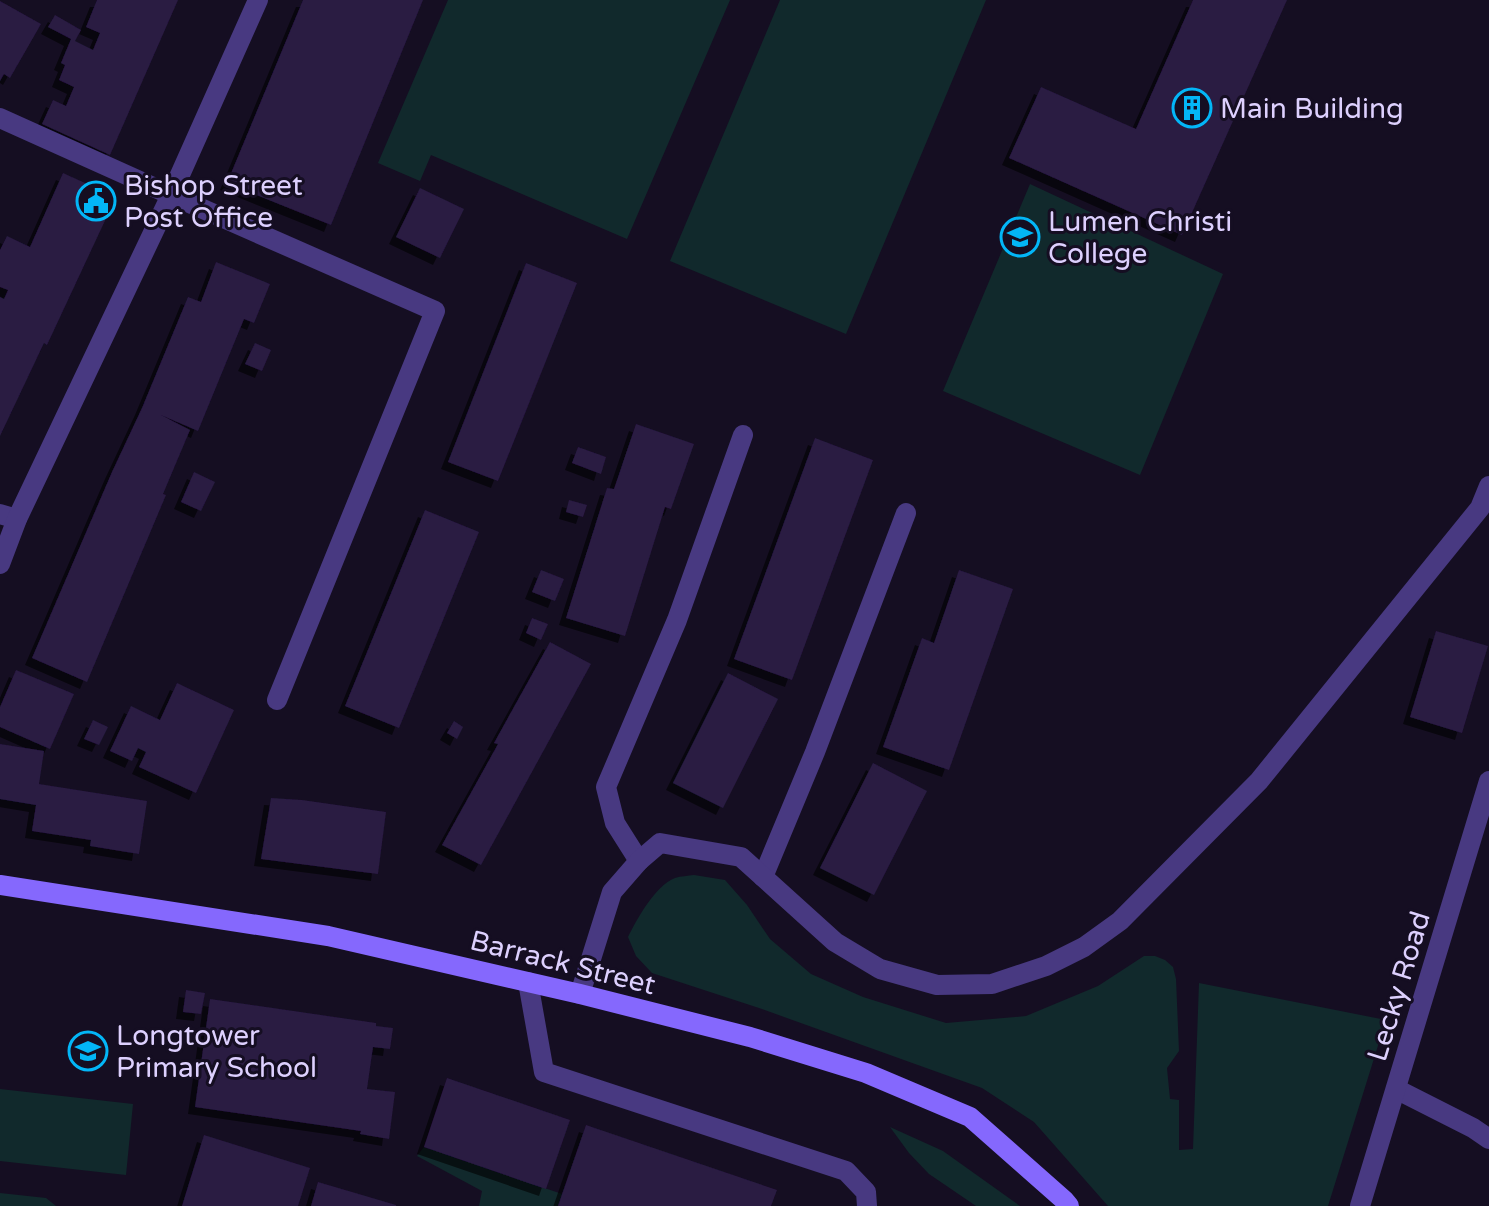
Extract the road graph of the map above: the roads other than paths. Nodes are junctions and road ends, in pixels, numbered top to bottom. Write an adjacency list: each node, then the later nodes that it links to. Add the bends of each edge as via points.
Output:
1 (258, 0): 3 (street)
2 (0, 118): 3 (street)
3 (171, 195): 7 (street); 9 (street, via 435,311)
4 (743, 435): 11 (street, via 677,620 606,787 615,823)
5 (1489, 486): 12 (street, via 1480,508 1259,781 1120,921 1084,947 992,984 937,985 880,969 835,942)
6 (906, 513): 12 (street)
7 (8, 517): 8 (street)
8 (0, 564)
9 (277, 700)
10 (1489, 781): 16 (street, Lecky Road)
11 (639, 861): 12 (street, via 660,843 741,857); 15 (street, via 612,892)
12 (763, 877)
13 (0, 885): 14 (main road, Barrack Street, via 328,936)
14 (528, 982): 15 (main road, Barrack Street); 19 (street, via 544,1072 846,1171 866,1192)
15 (580, 994): 18 (main road, Barrack Street, via 750,1037 851,1069 970,1117)
16 (1396, 1089): 17 (street); 20 (street, Lecky Road)
17 (1489, 1139)
18 (1067, 1203)
19 (867, 1206)
20 (1360, 1206)

